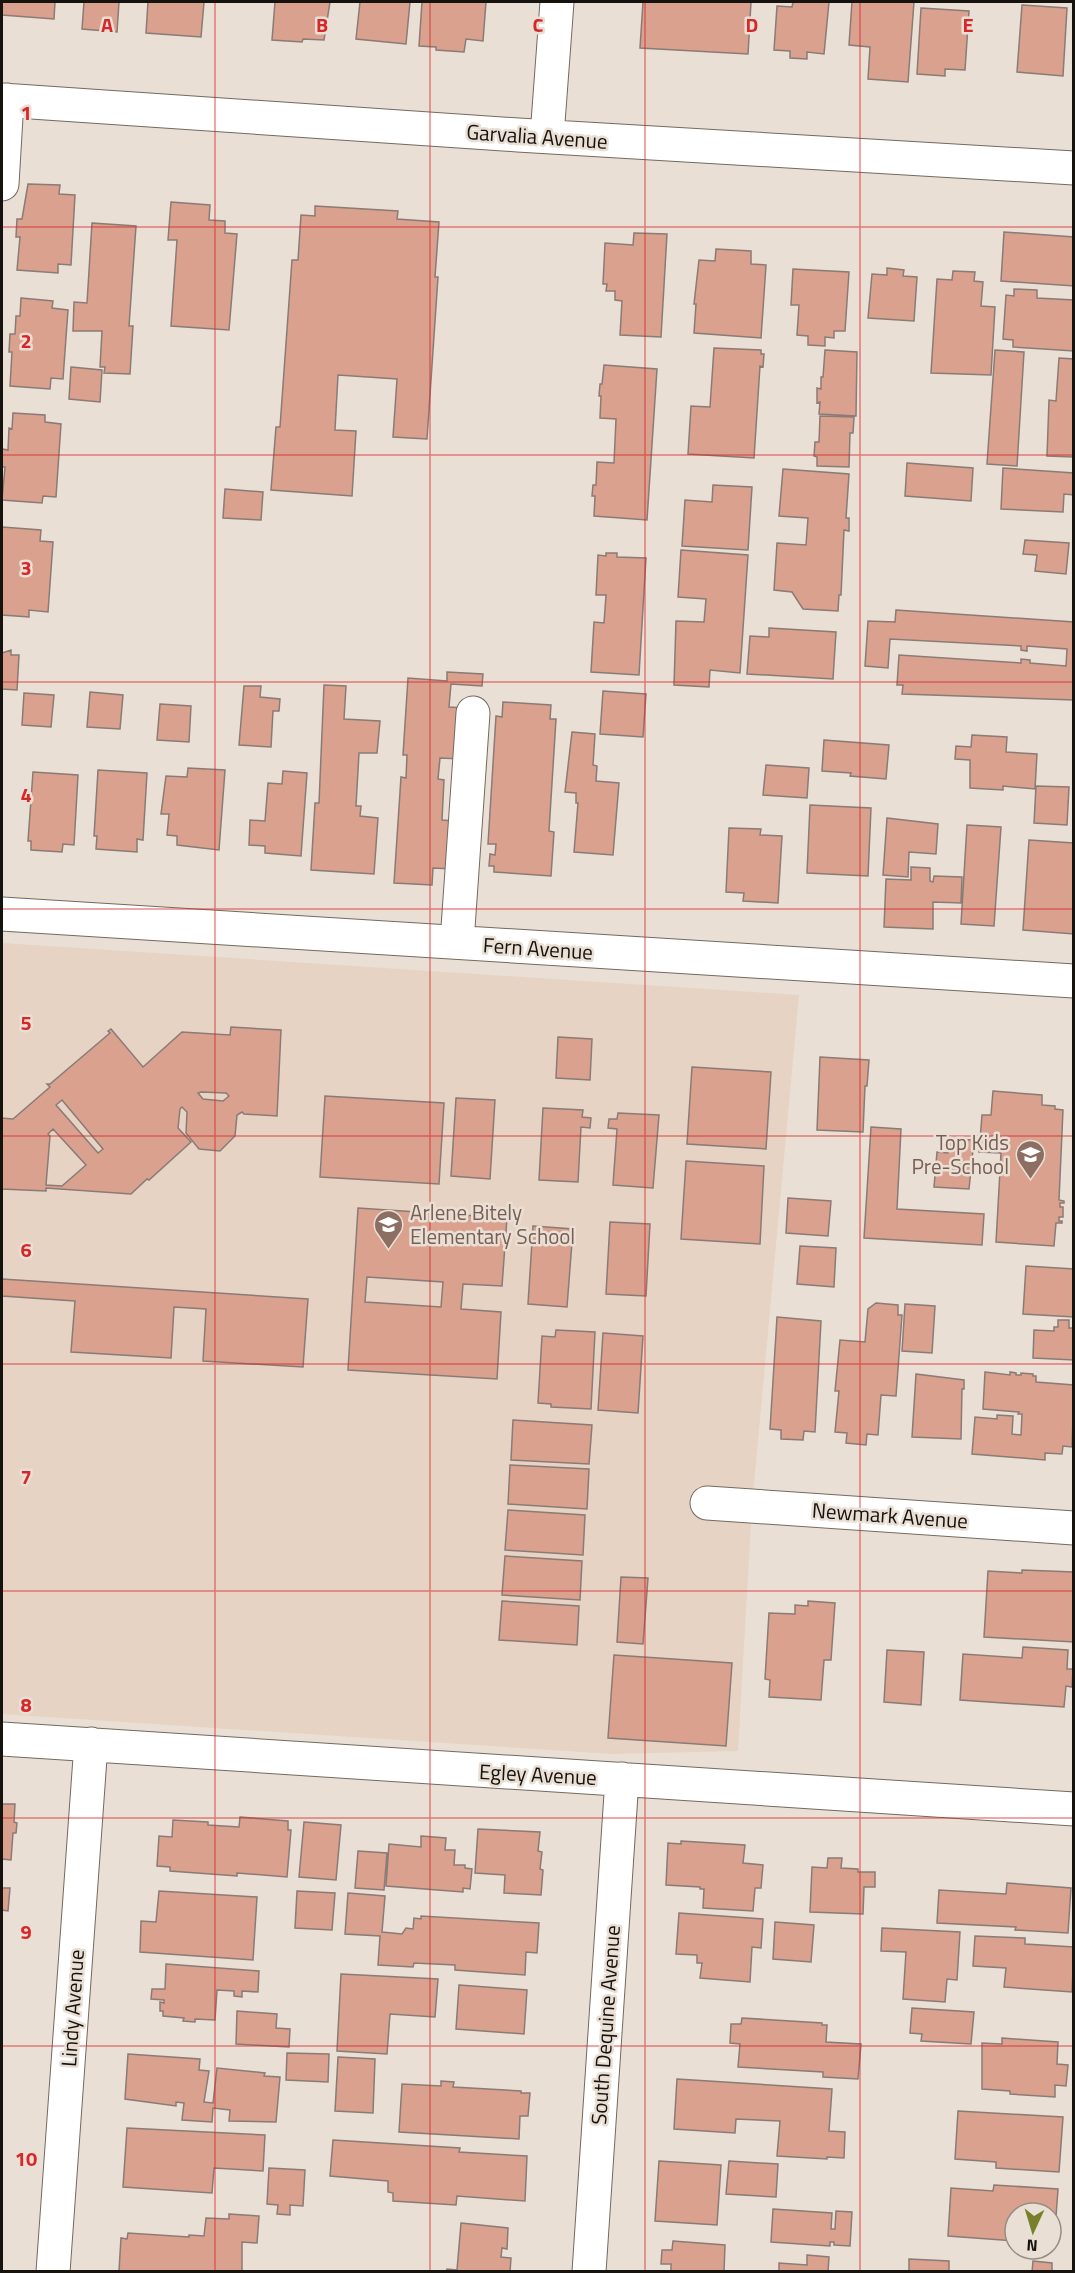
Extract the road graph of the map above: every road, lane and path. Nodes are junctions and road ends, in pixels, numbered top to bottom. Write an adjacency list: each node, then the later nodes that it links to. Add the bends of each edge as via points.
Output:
1 (557, 2): 3 (street)
2 (4, 100): 3 (street, Garvalia Avenue); 5 (street)
3 (547, 135): 4 (street, Garvalia Avenue)
4 (1074, 168)
5 (2, 184)
6 (474, 713): 8 (street)
7 (2, 914): 8 (street, Fern Avenue)
8 (457, 942): 9 (street, Fern Avenue)
9 (1074, 981)
10 (707, 1503): 11 (street, Newmark Avenue)
11 (1074, 1528)
12 (2, 1739): 13 (street, Egley Avenue)
13 (91, 1744): 14 (street, Egley Avenue); 16 (street, Lindy Avenue)
14 (622, 1779): 15 (street, Egley Avenue); 17 (street, South Dequine Avenue)
15 (1074, 1809)
16 (53, 2271)
17 (589, 2271)

